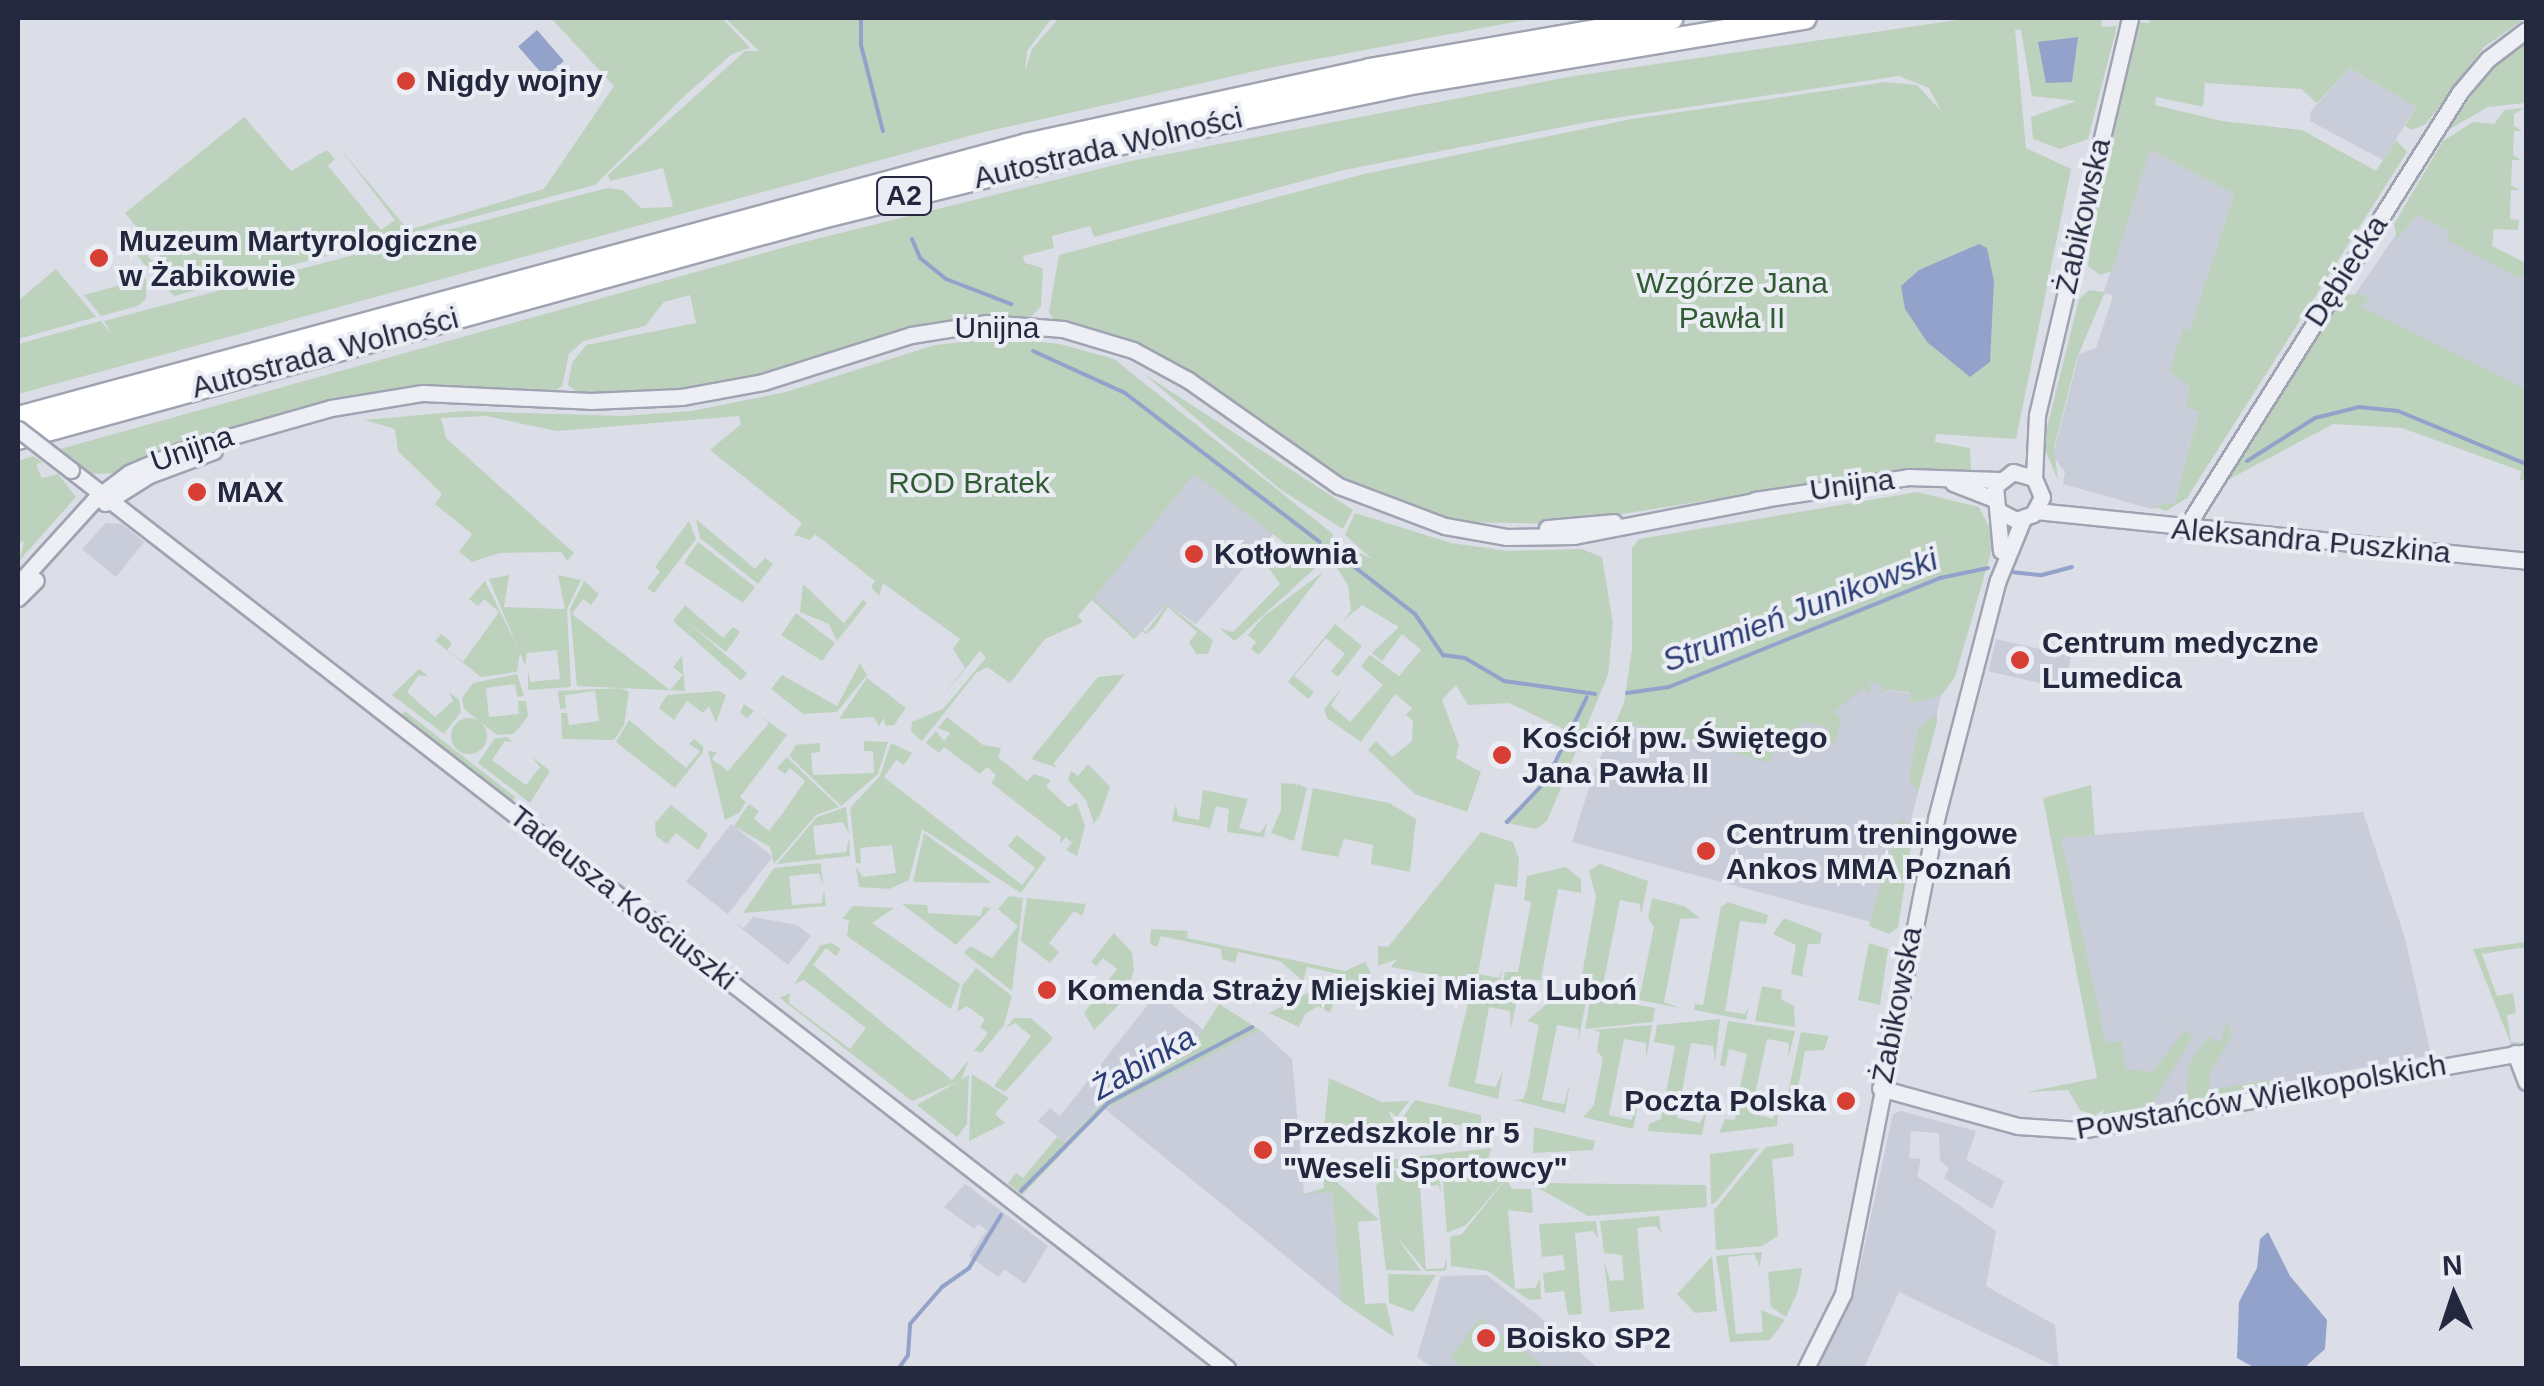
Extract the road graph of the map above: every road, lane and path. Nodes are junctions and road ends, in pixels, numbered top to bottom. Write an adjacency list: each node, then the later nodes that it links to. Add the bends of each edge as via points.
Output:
1 (1672, 18): 6 (highway, Autostrada Wolności / A2, via 1370,70 1026,145)
2 (1805, 18): 8 (highway, Autostrada Wolności / A2, via 1417,82 1117,144 799,223)
3 (2130, 18): 5 (street, Żabikowska)
4 (2526, 30): 16 (street, Dębiecka, via 2460,92)
5 (2036, 415): 9 (street, Żabikowska); 11 (street, Żabikowska)
6 (18, 418)
7 (18, 429): 12 (street, Tadeusza Kościuszki, bridge)
8 (18, 438)
9 (2006, 476): 10 (street, Unijna); 11 (street, Unijna); 13 (street, Żabikowska)
10 (1940, 478): 12 (street, Unijna, via 1610,523 1485,532 1421,521 1368,501 1153,360 1044,326 935,329 763,382 681,397 466,396 364,410 244,440); 13 (street, Unijna)
11 (2037, 484): 14 (street, Żabikowska); 15 (street, Aleksandra Puszkina)
12 (105, 497): 18 (street, Unijna); 24 (street, Tadeusza Kościuszki)
13 (1996, 505): 14 (street, Unijna); 19 (street, Żabikowska)
14 (2030, 515): 15 (street, Aleksandra Puszkina); 19 (street, Żabikowska)
15 (2096, 515): 16 (street, Aleksandra Puszkina)
16 (2185, 529): 17 (street, Aleksandra Puszkina)
17 (2526, 561)
18 (22, 579): 20 (street, Unijna)
19 (1998, 580): 23 (street, Żabikowska, via 1936,818)
20 (18, 598)
21 (2521, 1052): 22 (street); 23 (street, Powstańców Wielkopolskich, via 2072,1130 2018,1126)
22 (2526, 1082)
23 (1880, 1088): 25 (street, Żabikowska, via 1843,1294)
24 (1227, 1368)
25 (1806, 1368)

